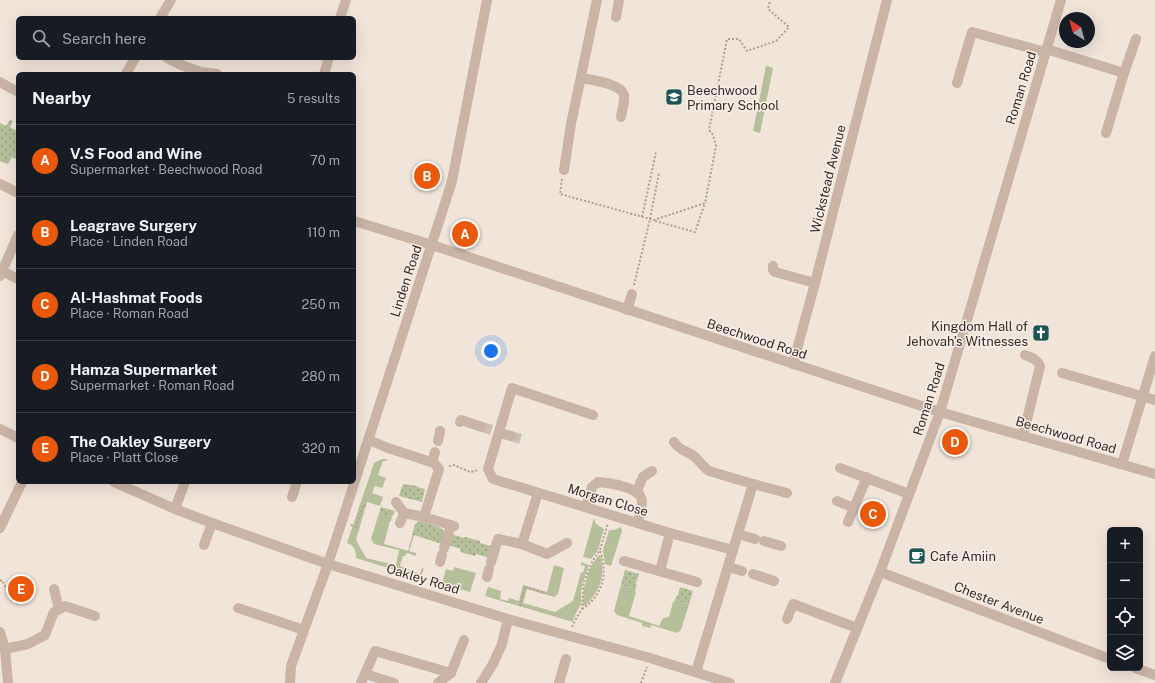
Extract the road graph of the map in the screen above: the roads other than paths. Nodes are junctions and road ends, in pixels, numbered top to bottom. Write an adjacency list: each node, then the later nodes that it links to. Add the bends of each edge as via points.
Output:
1 (171, 0): 8 (street)
2 (346, 0): 9 (street)
3 (487, 0): 31 (street, Linden Road, via 452,182)
4 (597, 0): 20 (street)
5 (619, 0): 10 (street)
6 (887, 0): 35 (street, Wickstead Avenue)
7 (1061, 0): 12 (street, Roman Road)
8 (161, 16)
9 (341, 16)
10 (616, 17)
11 (1136, 39): 19 (street)
12 (1046, 50): 19 (street); 22 (street, via 972,32); 44 (street, Roman Road)
13 (134, 60): 16 (street)
14 (171, 60): 17 (street)
15 (328, 60): 18 (street)
16 (127, 72)
17 (200, 72)
18 (325, 72)
19 (1124, 73): 25 (street)
20 (581, 78): 24 (street, via 610,84 623,92); 26 (street)
21 (0, 82): 23 (street)
22 (957, 83)
23 (16, 91)
24 (621, 117)
25 (1106, 133)
26 (564, 170)
27 (0, 184): 28 (street)
28 (16, 192)
29 (356, 222): 31 (street, Beechwood Road)
30 (16, 240): 33 (street)
31 (432, 245): 37 (street, Beechwood Road); 54 (street, Linden Road)
32 (773, 266): 35 (street, via 775,272)
33 (1, 274): 34 (street)
34 (16, 278)
35 (815, 283): 40 (street, Wickstead Avenue)
36 (632, 294): 37 (street)
37 (627, 310): 40 (street, Beechwood Road)
38 (1025, 355): 52 (street, via 1034,358 1040,366)
39 (1155, 356): 42 (street)
40 (793, 364): 44 (street, Beechwood Road)
41 (1062, 373): 42 (street)
42 (1142, 396): 43 (street); 58 (street)
43 (1155, 400)
44 (940, 412): 52 (street, Beechwood Road); 74 (street, Roman Road)
45 (593, 415): 50 (street, via 512,388)
46 (460, 422): 47 (street, via 461,420)
47 (482, 427)
48 (0, 429): 53 (street)
49 (440, 431): 55 (street)
50 (497, 432): 51 (street); 72 (street, Morgan Close, via 488,469 493,479)
51 (511, 436)
52 (1023, 436): 58 (street, Beechwood Road)
53 (16, 437)
54 (369, 440): 59 (street); 63 (street, Linden Road)
55 (438, 441)
56 (674, 442): 70 (street, via 678,448 693,456 709,471)
57 (435, 452): 59 (street)
58 (1122, 464): 62 (street, Beechwood Road)
59 (435, 465): 82 (street)
60 (840, 468): 64 (street)
61 (652, 471): 71 (street, via 642,479)
62 (1155, 474)
63 (356, 475)
64 (867, 478): 74 (street); 79 (street)
65 (21, 484): 87 (street)
66 (119, 484): 80 (street, Oakley Road)
67 (184, 484): 80 (street)
68 (296, 484): 75 (street)
69 (353, 484): 97 (street, Linden Road)
70 (753, 484): 73 (street); 89 (street)
71 (637, 492): 78 (street, via 610,483 598,482 592,487); 83 (street, via 642,500)
72 (538, 493): 78 (street, Morgan Close); 91 (street)
73 (787, 493)
74 (909, 494): 102 (street, Roman Road)
75 (292, 497)
76 (837, 501): 79 (street)
77 (396, 502): 81 (street)
78 (586, 507): 83 (street, Morgan Close)
79 (854, 508): 84 (street)
80 (175, 509): 86 (street, Oakley Road)
81 (407, 514): 82 (street); 85 (street)
82 (424, 517): 95 (street, via 453,525)
83 (638, 522): 88 (street, Morgan Close)
84 (848, 522)
85 (400, 523)
86 (215, 524): 92 (street); 97 (street, Oakley Road)
87 (0, 528)
88 (670, 533): 94 (street, Morgan Close); 100 (street)
89 (738, 534): 93 (street); 94 (street)
90 (566, 543): 91 (street, via 546,554)
91 (522, 544): 99 (street, via 498,538)
92 (207, 546)
93 (781, 546)
94 (733, 550): 98 (street)
95 (442, 555)
96 (624, 561): 100 (street)
97 (328, 564): 110 (street, Oakley Road); 113 (street, Linden Road)
98 (728, 567): 101 (street); 120 (street)
99 (489, 569)
100 (660, 571): 105 (street)
101 (742, 571)
102 (880, 572): 112 (street, Roman Road); 117 (street, Chester Avenue)
103 (753, 574): 104 (street)
104 (774, 581)
105 (697, 582)
106 (54, 589): 108 (street)
107 (238, 608): 113 (street)
108 (59, 609): 109 (street, via 65,606); 116 (street, via 54,612 45,635 28,644)
109 (95, 616)
110 (508, 619): 120 (street, Oakley Road); 128 (street, via 502,644)
111 (787, 619): 112 (street, via 793,604)
112 (857, 628): 131 (street, Roman Road)
113 (304, 630): 125 (street, Linden Road, via 291,666)
114 (0, 632): 116 (street)
115 (464, 640): 121 (street)
116 (5, 649): 124 (street)
117 (1107, 657)
118 (566, 659): 129 (street)
119 (1143, 671): 122 (street)
120 (696, 672): 130 (street, Oakley Road)
121 (451, 673): 123 (street, via 375,651); 127 (street)
122 (1155, 675)
123 (363, 678): 126 (street)
124 (8, 683)
125 (292, 683)
126 (394, 683)
127 (438, 683)
128 (481, 683)
129 (559, 683)
130 (730, 683)
131 (835, 683)

